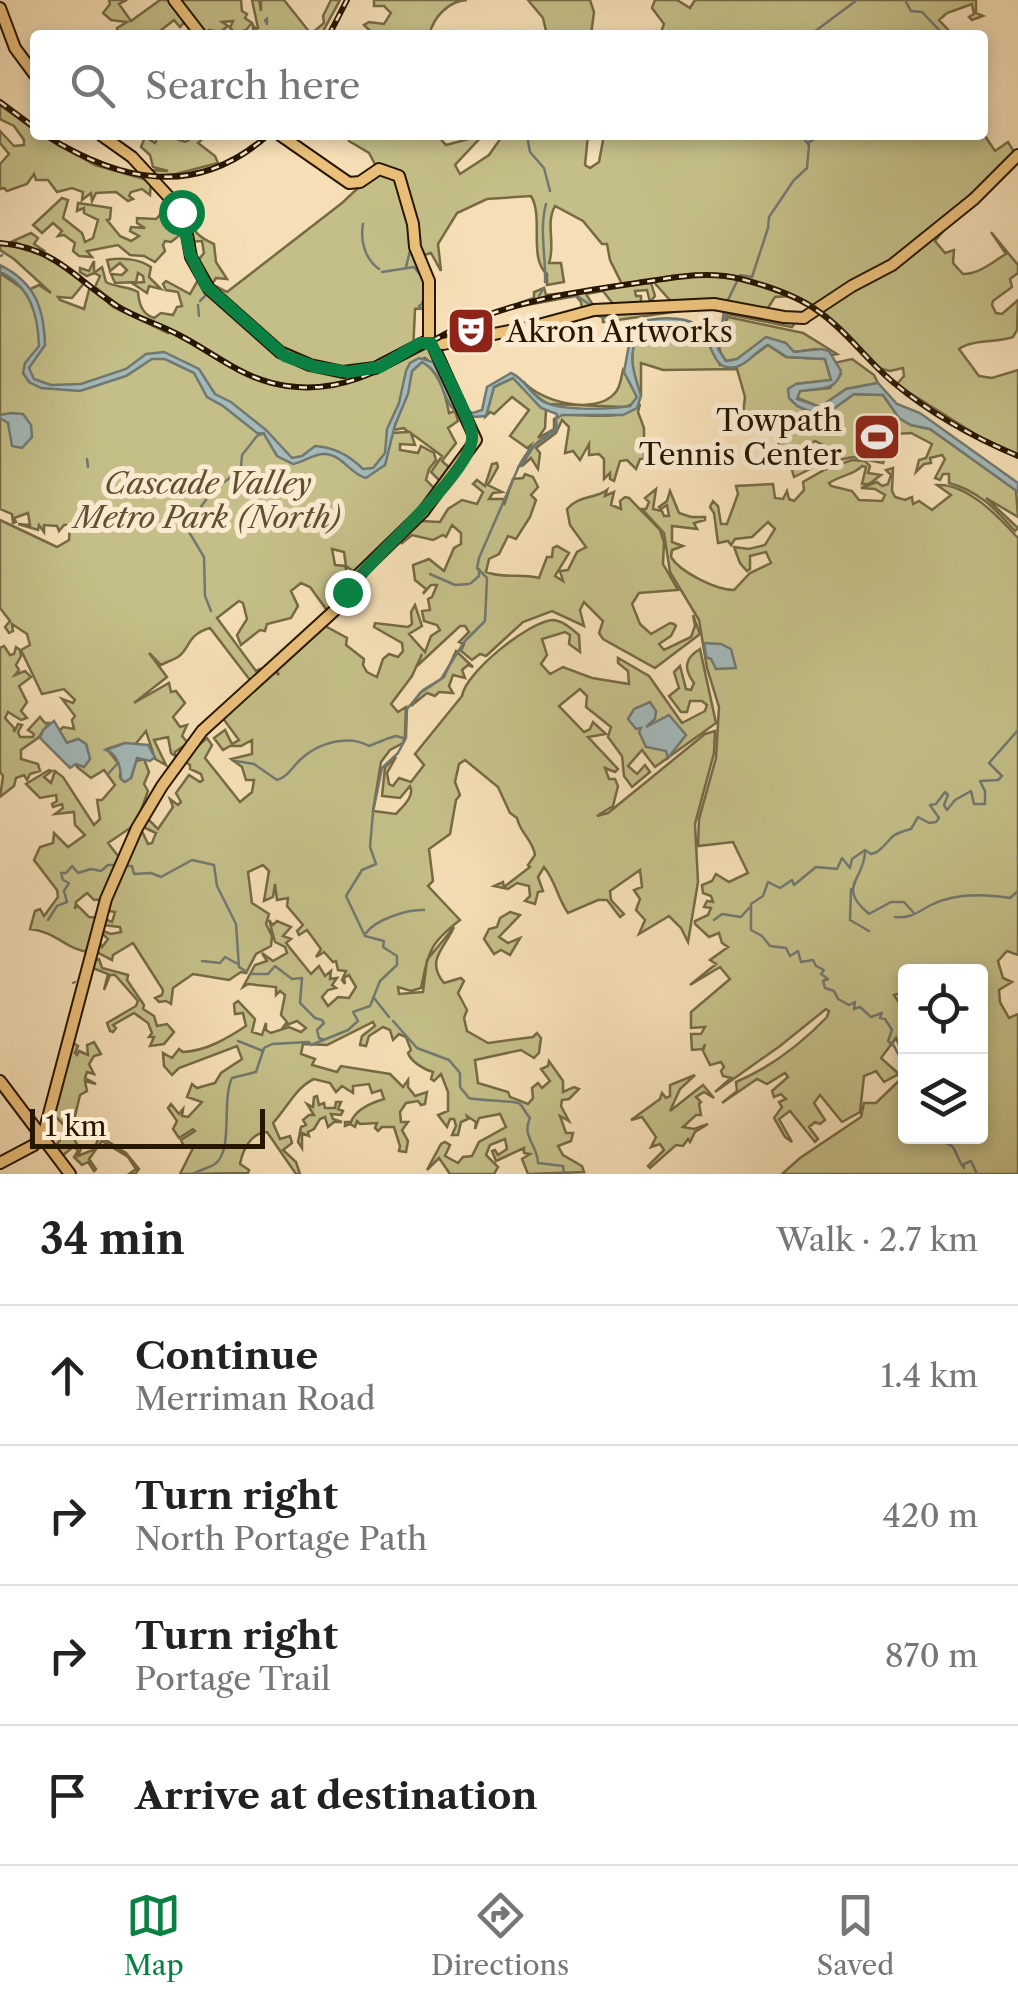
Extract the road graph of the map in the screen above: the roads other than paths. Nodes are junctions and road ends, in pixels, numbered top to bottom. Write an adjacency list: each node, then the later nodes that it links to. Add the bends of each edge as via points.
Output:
1 (174, 0): 3 (main road)
2 (0, 8): 4 (main road)
3 (197, 30)
4 (30, 69)
5 (108, 140): 8 (main road, via 178,207 206,286 285,356 348,372 380,367)
6 (287, 140): 8 (main road, via 349,183 379,169 399,176 429,281)
7 (1018, 155): 8 (main road, via 892,265 805,318 716,304 636,307 586,311)
8 (433, 344): 10 (main road, via 474,437 469,451 334,612 205,728 162,786 104,904)
9 (0, 1081): 10 (main road)
10 (42, 1132): 11 (main road, via 18,1156); 12 (main road)
11 (0, 1163)
12 (70, 1174)

